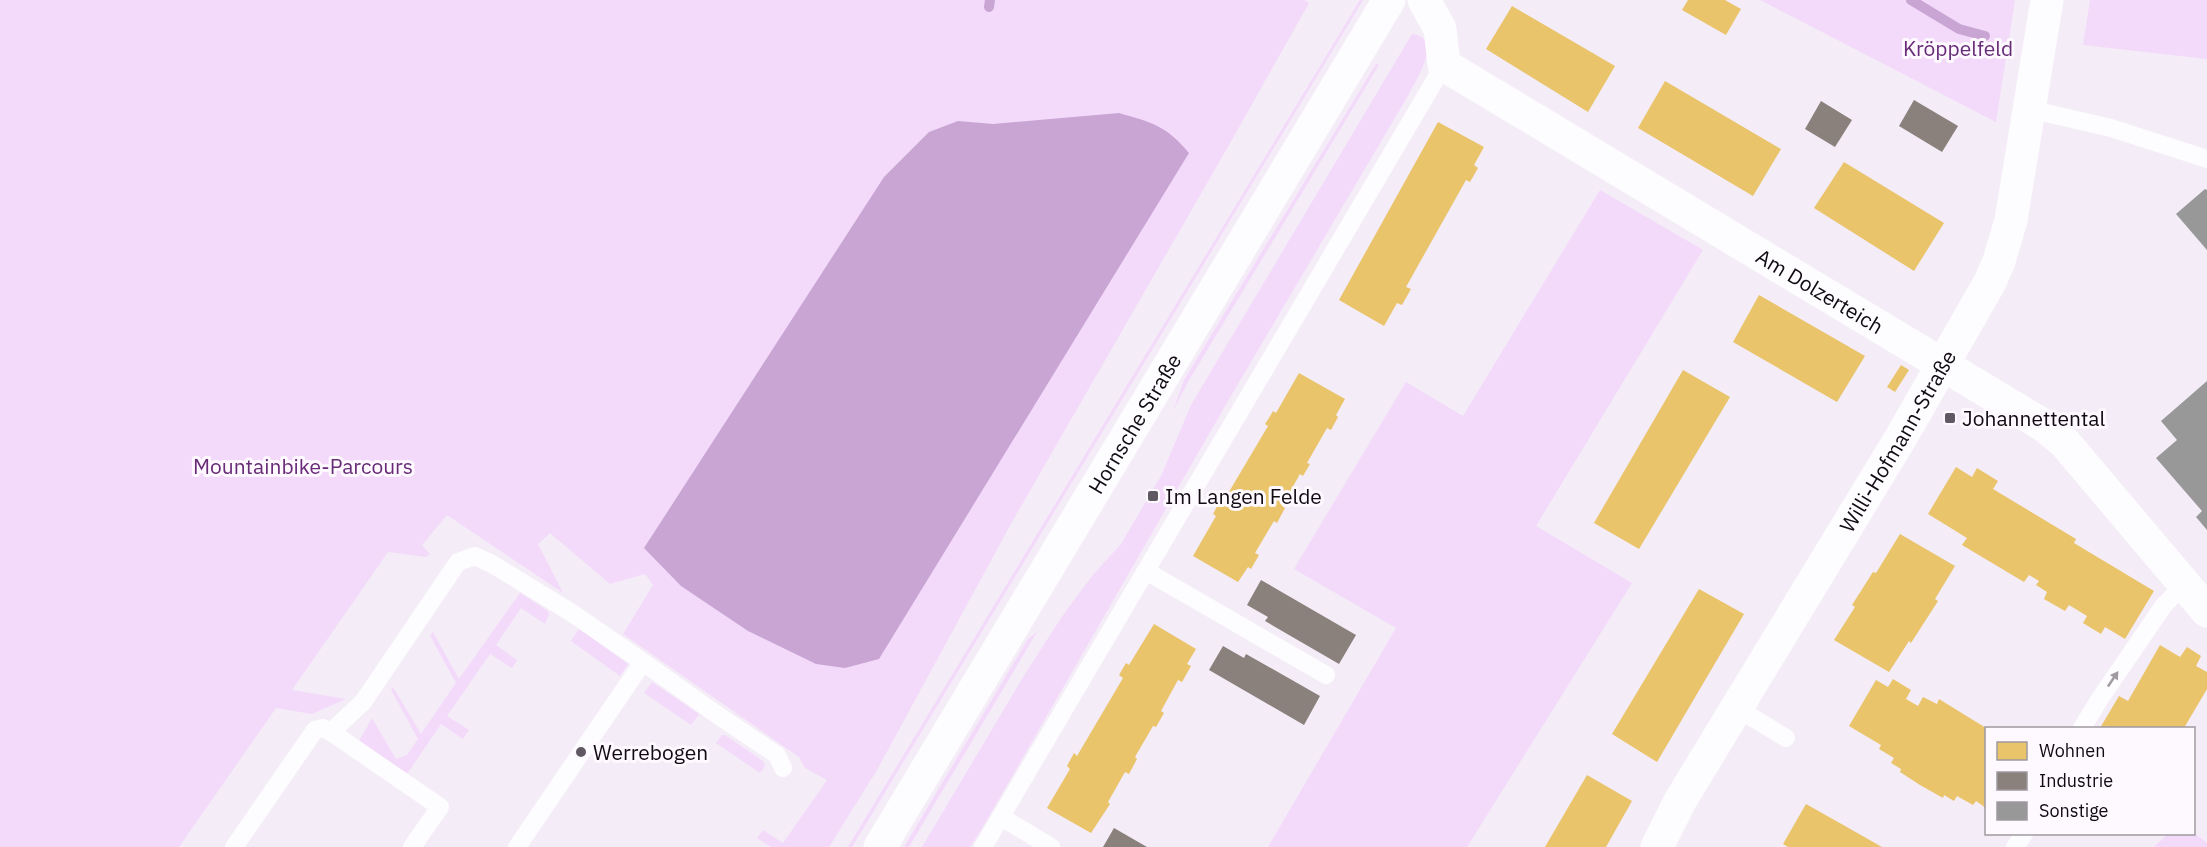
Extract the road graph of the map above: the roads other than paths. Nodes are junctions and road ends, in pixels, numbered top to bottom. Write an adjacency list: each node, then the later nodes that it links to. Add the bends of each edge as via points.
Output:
1 (1389, 0): 22 (street, Hornsche Straße)
2 (1424, 0): 4 (street, via 1440,29)
3 (2047, 0): 5 (street, Willi-Hofmann-Straße)
4 (1444, 65): 7 (street, Am Dolzerteich); 8 (lane)
5 (2030, 109): 6 (lane, via 2111,128); 7 (street, Willi-Hofmann-Straße, via 2002,250 1976,308)
6 (2207, 159)
7 (1944, 364): 9 (street, Am Dolzerteich, via 2057,435); 13 (street, Willi-Hofmann-Straße)
8 (1146, 572): 12 (lane); 18 (lane)
9 (2185, 584): 10 (street, Am Dolzerteich); 14 (lane, one-way to 9, via 2164,605)
10 (2207, 611)
11 (643, 662): 15 (lane, via 572,613 475,556 458,562 363,702); 17 (lane, via 777,755); 21 (lane)
12 (1326, 675)
13 (1737, 708): 16 (lane); 25 (street, Willi-Hofmann-Straße, via 1680,801)
14 (2083, 727)
15 (330, 732): 19 (lane, via 323,728 315,730); 20 (lane, via 440,807)
16 (1786, 738)
17 (783, 768)
18 (1001, 817): 23 (lane); 24 (lane)
19 (234, 847)
20 (412, 847)
21 (517, 847)
22 (880, 847)
23 (983, 847)
24 (1051, 847)
25 (1657, 847)

